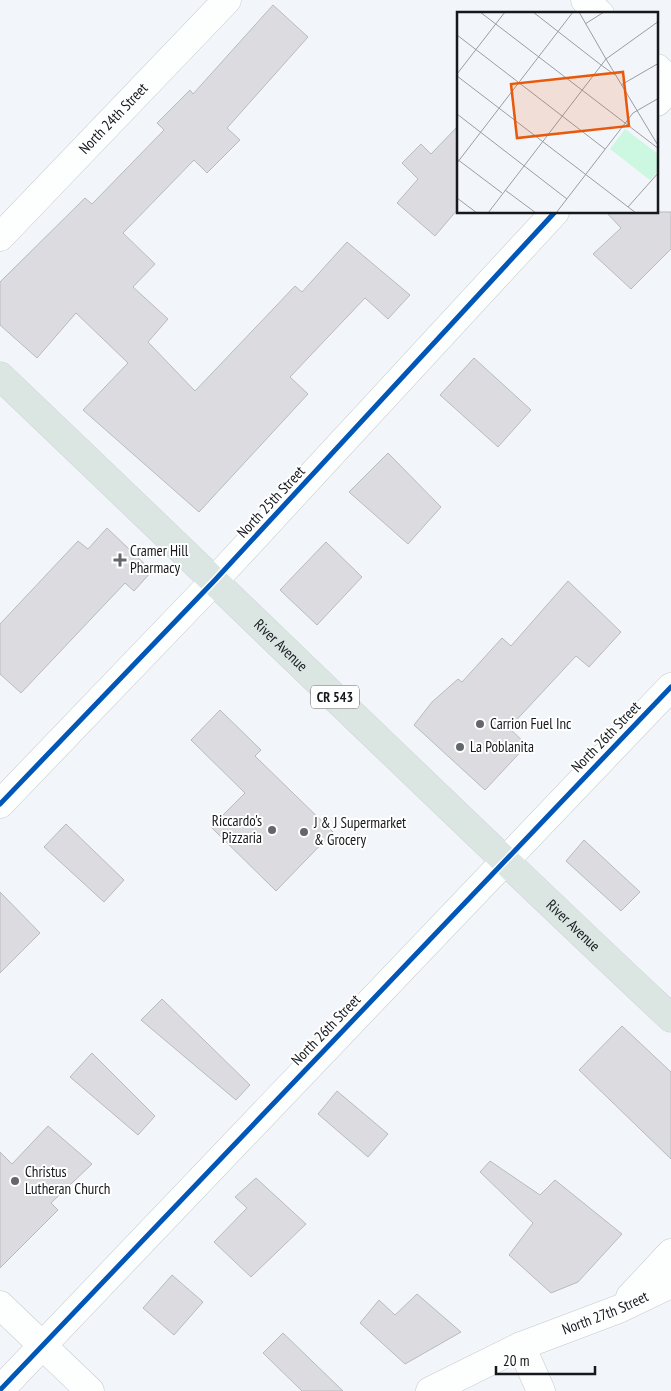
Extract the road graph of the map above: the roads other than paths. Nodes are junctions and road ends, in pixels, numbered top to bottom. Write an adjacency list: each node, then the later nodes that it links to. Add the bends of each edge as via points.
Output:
1 (227, 0): 9 (street, North 24th Street)
2 (585, 0): 3 (street)
3 (598, 12)
4 (658, 69): 5 (street)
5 (671, 81)
6 (671, 87): 7 (street)
7 (658, 101)
8 (553, 214): 11 (street, North 25th Street)
9 (0, 237)
10 (0, 376): 11 (main road, River Avenue / CR 543)
11 (215, 580): 13 (street, North 25th Street); 14 (main road, River Avenue / CR 543)
12 (671, 687): 14 (street, North 26th Street)
13 (0, 804)
14 (504, 862): 15 (main road, River Avenue / CR 543); 20 (street, North 26th Street)
15 (671, 1018)
16 (671, 1253): 19 (street)
17 (671, 1284): 19 (street, North 27th Street)
18 (0, 1305): 20 (street)
19 (619, 1309): 21 (street, North 27th Street)
20 (41, 1346): 22 (street, North 26th Street); 23 (street)
21 (521, 1346): 24 (street, North 27th Street); 25 (street)
22 (0, 1390)
23 (90, 1391)
24 (430, 1391)
25 (541, 1391)

